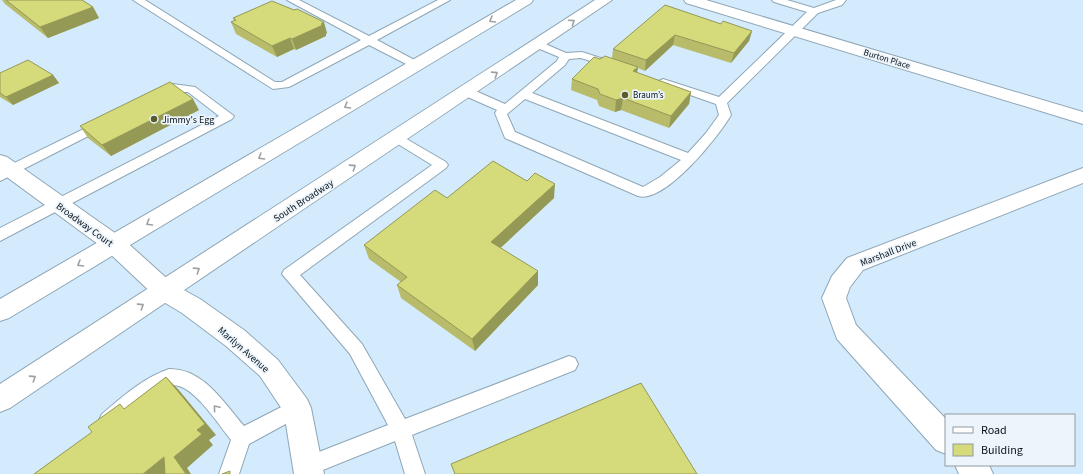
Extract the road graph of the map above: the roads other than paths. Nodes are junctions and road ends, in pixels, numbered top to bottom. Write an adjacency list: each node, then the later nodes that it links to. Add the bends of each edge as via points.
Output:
1 (138, 0): 11 (lane, via 273,86 285,86)
2 (292, 0): 11 (lane)
3 (445, 0): 11 (lane)
4 (526, 0): 14 (main road, one-way to 14)
5 (605, 0): 12 (main road, South Broadway, one-way to 5)
6 (691, 0): 10 (main road, Burton Place)
7 (777, 0): 9 (lane)
8 (841, 0): 9 (lane, via 839,3)
9 (814, 11): 10 (lane)
10 (794, 31): 20 (lane); 22 (main road, Burton Place)
11 (369, 40): 14 (lane)
12 (539, 45): 13 (lane); 17 (main road, South Broadway, one-way to 12)
13 (565, 56): 15 (lane, via 582,55); 18 (lane)
14 (416, 65): 30 (main road, one-way to 30)
15 (626, 70)
16 (648, 77): 20 (lane)
17 (467, 92): 21 (lane); 24 (main road, South Broadway)
18 (524, 94): 21 (lane); 25 (lane)
19 (145, 102): 28 (lane, via 173,88 191,89 228,116)
20 (721, 102): 25 (lane, via 724,117 715,132)
21 (506, 109): 25 (lane, via 501,114 511,136 642,193 661,185)
22 (1083, 118)
23 (110, 120): 26 (lane)
24 (398, 138): 31 (main road, South Broadway, one-way to 24); 36 (lane, via 441,165 290,274 356,349)
25 (689, 158)
26 (4, 170): 28 (main road, Broadway Court)
27 (1083, 175): 39 (main road, Marshall Drive, via 855,264 840,282 834,298 846,331)
28 (58, 204): 29 (lane); 30 (main road, Broadway Court)
29 (0, 235)
30 (114, 244): 31 (main road, Broadway Court); 32 (main road, one-way to 32)
31 (165, 291): 34 (main road, South Broadway, one-way to 31); 35 (main road, Marilyn Avenue, via 191,306 235,338 269,368)
32 (0, 311)
33 (569, 364): 36 (lane)
34 (0, 399)
35 (297, 408): 38 (lane); 41 (main road, Marilyn Avenue)
36 (401, 430): 41 (lane); 43 (lane)
37 (94, 431): 38 (lane, one-way to 37, via 196,385 183,377 170,376 156,383)
38 (241, 438): 42 (lane)
39 (945, 439)
40 (971, 466): 44 (main road)
41 (308, 470)
42 (229, 474)
43 (415, 474)
44 (978, 474)

